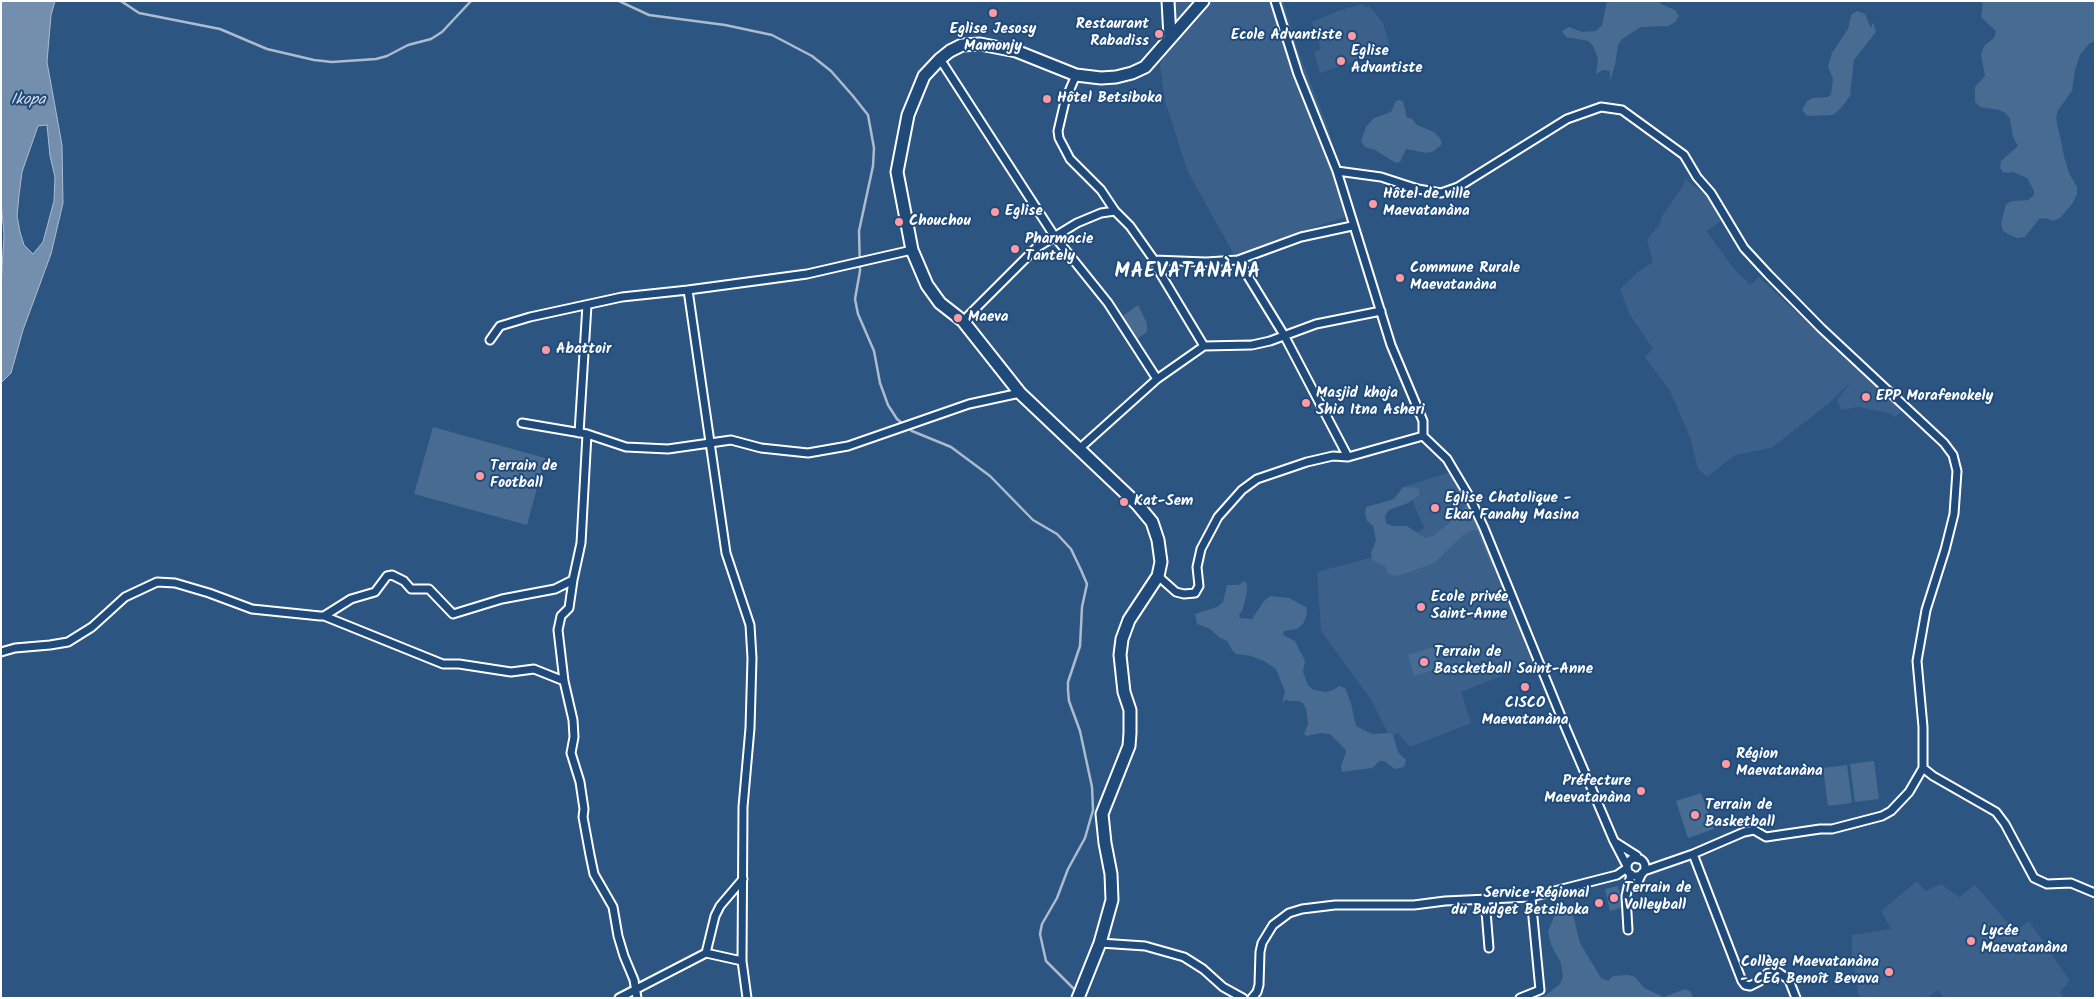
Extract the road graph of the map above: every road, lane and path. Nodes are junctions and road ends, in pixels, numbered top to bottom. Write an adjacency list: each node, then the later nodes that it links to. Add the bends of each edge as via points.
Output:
1 (1168, 1): 4 (main road)
2 (1203, 1): 4 (main road)
3 (1275, 1): 7 (street, via 1298,74)
4 (1170, 37): 6 (main road, via 1145,66 1132,73 1101,78)
5 (940, 59): 6 (main road, via 962,45 980,44 1016,51); 10 (street); 11 (main road, via 924,76 908,116 897,172)
6 (1076, 75): 8 (street, via 1065,101 1059,138 1070,159 1101,190)
7 (1337, 171): 9 (street); 34 (street, via 1382,177 1441,193 1458,187 1567,119 1601,106 1622,110 1684,155 1757,263 1944,443 1953,456 1957,471 1954,514 1926,610 1917,660)
8 (1115, 211): 10 (street, via 1077,223); 12 (street)
9 (1352, 226): 13 (street, via 1301,237); 16 (street)
10 (1055, 237): 17 (street, via 1036,248); 21 (street, via 1108,303)
11 (912, 250): 14 (street, via 847,266); 17 (main road, via 927,285 940,303)
12 (1154, 260): 13 (street); 20 (street)
13 (1238, 260): 18 (street)
14 (688, 290): 15 (street, via 622,297); 26 (street)
15 (587, 305): 19 (street, via 500,326); 24 (street)
16 (1380, 311): 18 (street, via 1316,324); 25 (street, via 1399,367 1423,421)
17 (963, 321): 22 (main road)
18 (1284, 336): 20 (street, via 1252,344); 28 (street)
19 (490, 340)
20 (1204, 346): 21 (street)
21 (1157, 379): 27 (street)
22 (1020, 393): 26 (street, via 969,404 848,446 808,453 760,448 731,440); 27 (main road)
23 (522, 423): 24 (street)
24 (583, 434): 26 (street, via 626,447 668,449); 30 (street, via 581,543)
25 (1423, 436): 28 (street); 35 (street, via 1447,459 1469,496)
26 (710, 443): 41 (street, via 726,553 747,611 752,658 743,807)
27 (1080, 449): 29 (main road, via 1152,522 1161,562)
28 (1348, 457): 29 (street, via 1333,456 1307,462 1256,479 1242,490 1218,517 1201,549 1197,567 1199,586 1195,592 1176,592)
29 (1158, 576): 47 (main road, via 1129,620 1122,639 1120,655 1124,692 1130,710 1130,733 1129,746 1102,814 1112,900)
30 (572, 580): 31 (street, via 555,590 502,599 453,614 429,589 411,589 404,580 392,574 375,592 351,599); 33 (street, via 569,608 561,616 558,630)
31 (324, 616): 32 (street, via 252,609 175,583 157,582 125,597 92,627 68,642); 33 (street, via 443,664 511,672 534,670)
32 (1, 652)
33 (564, 681): 52 (street, via 573,720 571,752 580,782 594,874 613,907 618,936)
34 (1923, 768): 36 (street, via 1909,792 1882,816 1832,829 1766,837 1754,830 1744,832); 43 (street, via 1996,812 2006,824 2034,878 2047,884 2071,883)
35 (1614, 842): 37 (street); 39 (street)
36 (1693, 854): 38 (street); 58 (street, via 1745,986 1778,972 1789,980)
37 (1641, 860): 38 (street); 39 (street, via 1632,859); 40 (street)
38 (1668, 862): 40 (street)
39 (1628, 870): 40 (street, via 1637,876); 42 (street); 44 (street)
40 (1643, 872): 42 (street, via 1637,884)
41 (743, 879): 49 (street, via 715,916); 50 (street)
42 (1629, 888): 46 (street, via 1626,896)
43 (2095, 893)
44 (1531, 897): 45 (street); 57 (street, via 1540,990)
45 (1485, 899): 48 (street); 56 (street, via 1414,905 1335,905 1302,908 1289,913 1273,925 1262,943 1259,985)
46 (1628, 930)
47 (1100, 943): 51 (main road); 55 (street, via 1145,946 1184,957 1198,965 1222,988)
48 (1489, 948)
49 (706, 953): 50 (street); 52 (street)
50 (742, 960): 54 (street)
51 (1080, 993)
52 (636, 994): 53 (street)
53 (620, 998)
54 (747, 998)
55 (1243, 998)
56 (1252, 998)
57 (1520, 998)
58 (1796, 998)

